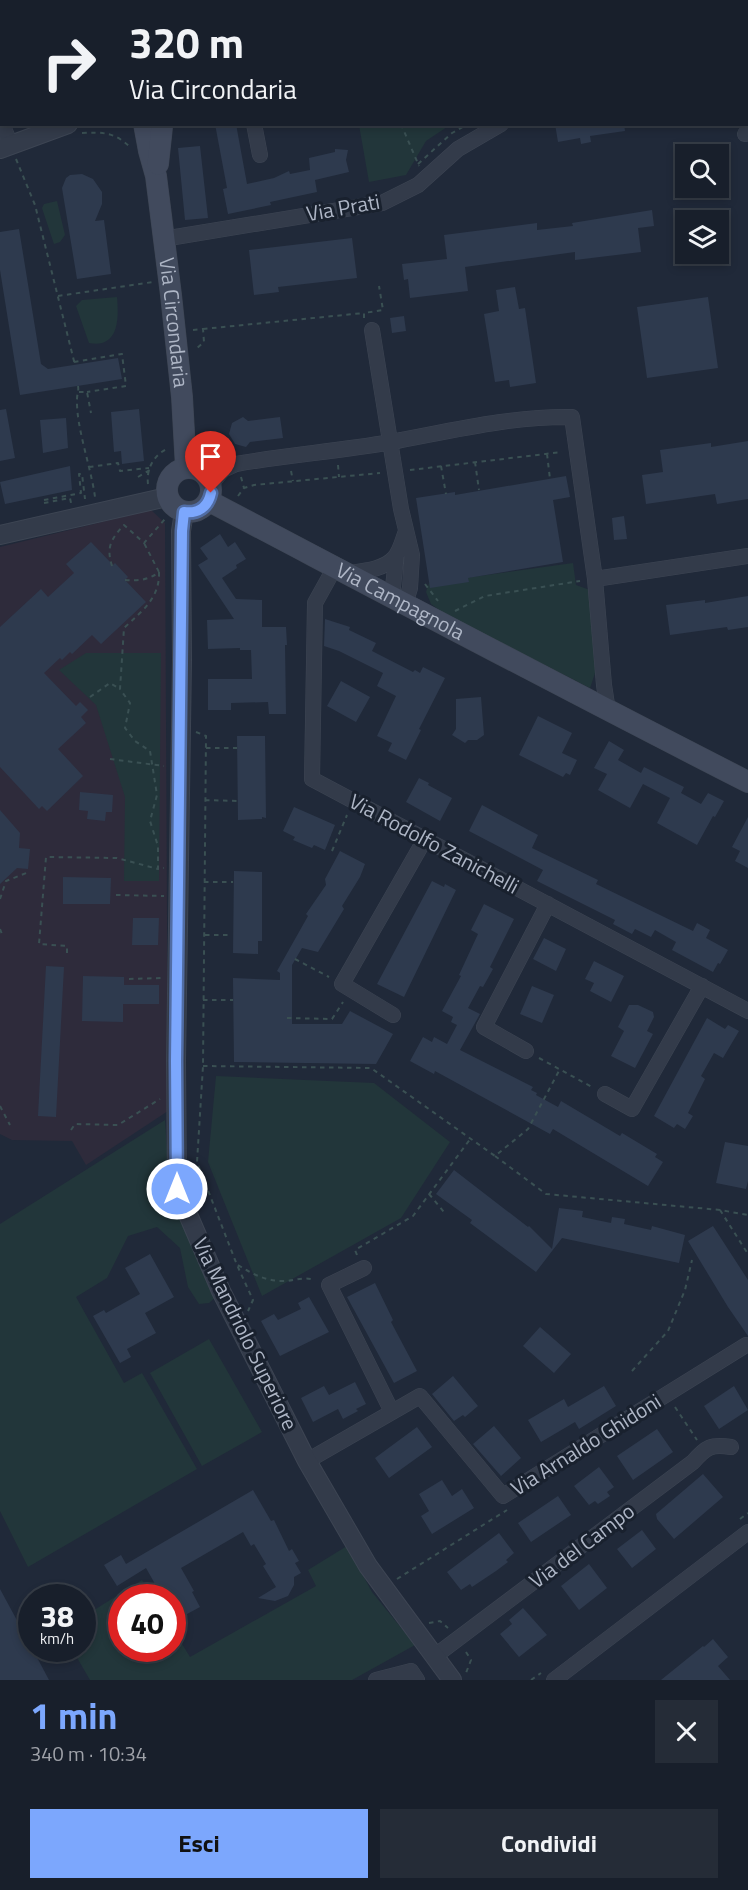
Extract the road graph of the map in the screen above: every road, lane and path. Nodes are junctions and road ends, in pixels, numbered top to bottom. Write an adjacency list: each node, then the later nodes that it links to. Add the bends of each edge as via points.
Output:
1 (2, 126): 7 (street)
2 (154, 126): 11 (main road, Via Circondaria)
3 (254, 126): 9 (street)
4 (402, 126): 10 (path, via 418,164)
5 (498, 126): 10 (street, Via Prati, via 458,149)
6 (75, 129): 7 (street); 8 (path, via 105,132)
7 (8, 153): 14 (path, via 35,205)
8 (135, 153)
9 (260, 155)
10 (418, 185): 11 (street, Via Prati, via 382,203)
11 (163, 239): 35 (main road, Via Circondaria, via 181,378)
12 (159, 281): 14 (path)
13 (379, 286): 15 (path)
14 (58, 297): 23 (path, via 75,364 122,354 126,386)
15 (383, 310)
16 (364, 313): 18 (path)
17 (188, 325): 18 (path, via 193,330)
18 (203, 328): 20 (path, via 204,342)
19 (372, 330): 26 (street)
20 (192, 353)
21 (78, 386): 22 (path)
22 (79, 392): 23 (path); 34 (path, via 76,397)
23 (87, 392): 24 (path)
24 (91, 413)
25 (202, 433): 30 (path, via 208,453)
26 (390, 442): 28 (street, via 543,417 572,417); 38 (street); 49 (street, via 236,464 223,470)
27 (171, 447): 37 (path, via 162,451)
28 (577, 450): 29 (path); 61 (street)
29 (547, 454): 32 (path); 42 (path)
30 (216, 459)
31 (338, 462): 41 (path)
32 (475, 462): 33 (path); 46 (path)
33 (441, 466): 38 (path); 47 (path)
34 (89, 467): 37 (path, via 118,463 120,471); 48 (path)
35 (186, 468): 49 (main road, via 202,472); 52 (main road, via 177,471 167,486)
36 (291, 468): 43 (path)
37 (150, 469): 39 (path); 45 (path)
38 (395, 471): 41 (path); 53 (street)
39 (138, 477)
40 (269, 477): 44 (path)
41 (339, 477): 43 (path)
42 (550, 478)
43 (293, 481): 44 (path)
44 (270, 484): 49 (path)
45 (148, 486)
46 (479, 490)
47 (446, 494)
48 (96, 499)
49 (215, 499): 52 (main road, via 195,512); 59 (main road, Via Campagnola, via 298,550)
50 (86, 502): 51 (path, via 82,474 78,474 81,493 44,501 70,498)
51 (71, 506)
52 (170, 514): 54 (street); 55 (path); 130 (street, Via Mandriolo Superiore, via 182,531 177,1189 221,1291)
53 (406, 531): 57 (street); 63 (street, via 412,555 410,588)
54 (0, 535)
55 (144, 543): 58 (path, via 124,525 111,539 108,554); 60 (path)
56 (748, 556): 61 (street)
57 (396, 558): 59 (street, via 371,570); 63 (street)
58 (112, 566)
59 (341, 570): 63 (main road, Via Campagnola); 77 (street, Via Rodolfo Zanichelli, via 315,603 312,779)
60 (159, 572): 62 (path, via 137,581); 65 (path, via 160,585 148,605 124,628)
61 (595, 579): 64 (path, via 486,596); 67 (street)
62 (125, 580)
63 (399, 601): 67 (main road, Via Campagnola)
64 (455, 611)
65 (120, 689): 66 (path, via 110,683); 72 (path, via 130,703 124,728 150,751)
66 (90, 697)
67 (601, 699): 74 (main road, Via Campagnola)
68 (188, 729): 69 (path, via 206,736)
69 (206, 748): 70 (path); 75 (path)
70 (237, 748)
71 (110, 759): 72 (path)
72 (153, 764): 73 (path); 81 (path, via 158,795 150,821 158,846)
73 (170, 766)
74 (748, 782)
75 (205, 800): 76 (path); 83 (path)
76 (238, 801)
77 (353, 801): 78 (street, Via Rodolfo Zanichelli); 79 (path)
78 (425, 839): 88 (street, Via Rodolfo Zanichelli); 97 (street)
79 (332, 851)
80 (170, 868): 81 (path)
81 (158, 869): 93 (path, via 117,858 46,857 39,944 67,946)
82 (29, 872): 87 (path, via 6,881)
83 (204, 882): 84 (path); 90 (path)
84 (233, 882)
85 (116, 896): 86 (path)
86 (170, 896)
87 (0, 899)
88 (548, 904): 98 (street, Via Rodolfo Zanichelli); 104 (street, via 483,1027)
89 (0, 929): 92 (path)
90 (204, 935): 91 (path); 100 (path)
91 (232, 935)
92 (3, 937)
93 (67, 953)
94 (296, 959): 97 (path)
95 (170, 978): 96 (path)
96 (129, 979)
97 (346, 986): 102 (street); 103 (path, via 333,1019)
98 (702, 986): 101 (street, Via Rodolfo Zanichelli); 107 (street, via 632,1109)
99 (233, 999): 100 (path)
100 (203, 1000): 105 (path)
101 (748, 1011)
102 (393, 1015)
103 (287, 1018)
104 (526, 1051): 106 (path)
105 (202, 1066): 112 (path, via 371,1066); 120 (path, via 197,1162)
106 (560, 1069): 107 (path); 113 (path, via 528,1129)
107 (605, 1094)
108 (163, 1097): 111 (path, via 118,1125 75,1124)
109 (0, 1106): 110 (path)
110 (10, 1125)
111 (71, 1130)
112 (471, 1138): 113 (path); 114 (path)
113 (495, 1156): 115 (path, via 546,1194)
114 (429, 1194): 116 (path); 121 (path, via 412,1216 355,1250)
115 (720, 1210): 117 (path); 118 (path)
116 (444, 1212)
117 (748, 1215)
118 (748, 1254)
119 (692, 1260): 125 (path, via 668,1330)
120 (237, 1265): 122 (path, via 257,1277 283,1281 314,1279); 123 (path, via 253,1300)
121 (364, 1268): 122 (street)
122 (328, 1286): 127 (street)
123 (246, 1318)
124 (746, 1345): 127 (street, Via Arnaldo Ghidoni, via 503,1496 420,1396)
125 (632, 1371)
126 (673, 1405): 129 (path)
127 (392, 1412): 130 (street, Via Arnaldo Ghidoni)
128 (731, 1447): 129 (street, via 717,1444)
129 (703, 1450): 133 (street, Via del Campo, via 693,1462)
130 (307, 1461): 134 (street, Via Mandriolo Superiore, via 368,1566)
131 (748, 1532): 138 (street)
132 (424, 1624): 133 (path, via 440,1621)
133 (457, 1639): 134 (street, Via del Campo); 135 (path, via 471,1660)
134 (435, 1656): 135 (street, Via Mandriolo Superiore)
135 (458, 1678)
136 (376, 1680): 137 (street, via 411,1671)
137 (417, 1680)
138 (554, 1680)

